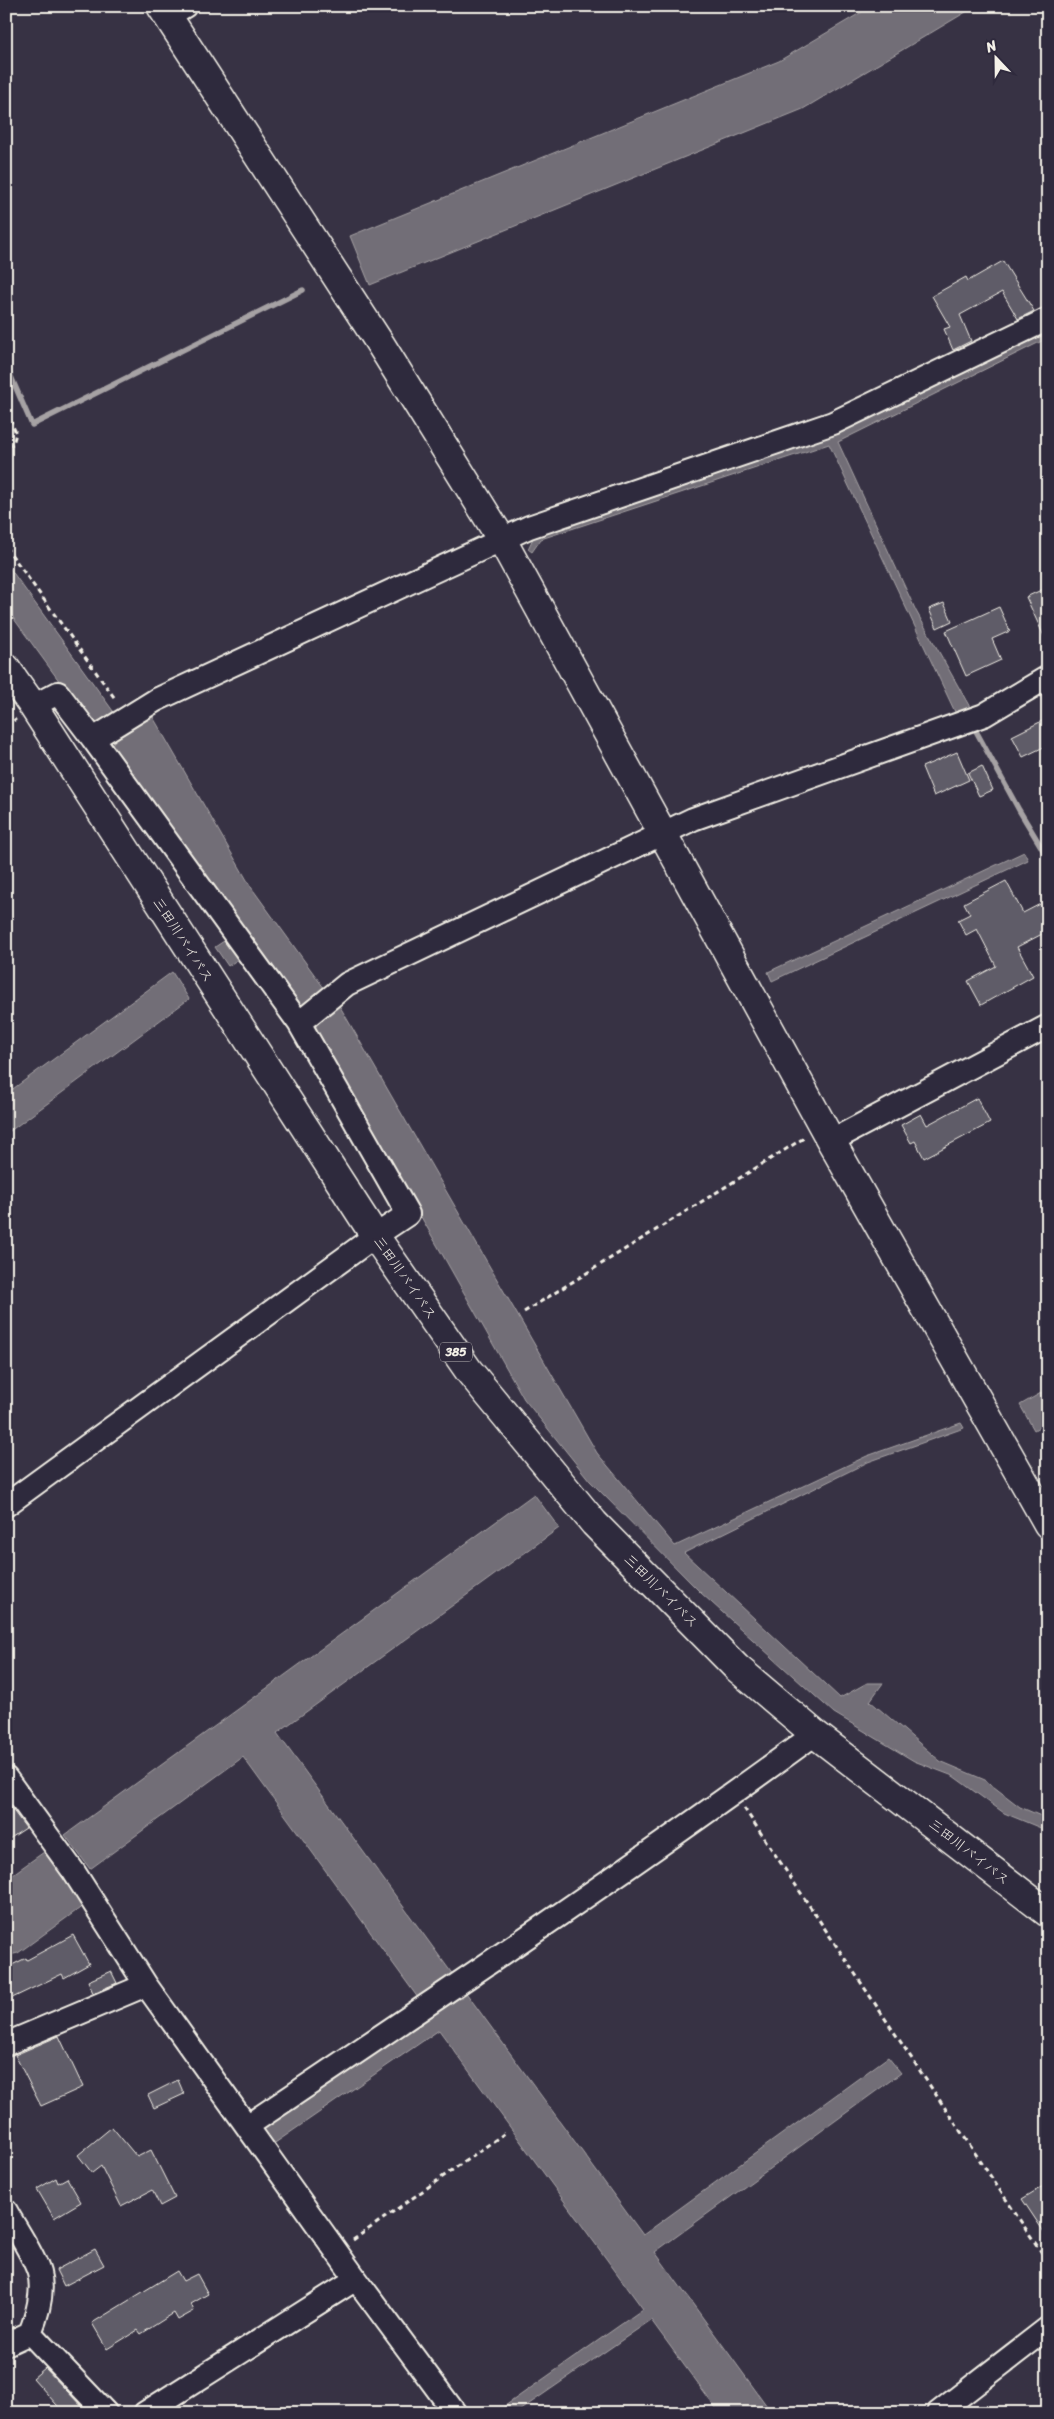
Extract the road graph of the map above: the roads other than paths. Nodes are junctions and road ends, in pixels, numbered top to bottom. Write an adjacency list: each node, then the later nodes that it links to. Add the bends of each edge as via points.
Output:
1 (171, 10): 3 (main road, via 309,237 381,344)
2 (1048, 319): 3 (street, via 833,423 529,527)
3 (502, 540): 7 (street, via 156,700); 8 (main road)
4 (6, 668): 6 (main road, 三田川バイパス / 385)
5 (1048, 677): 8 (street, via 984,715 693,819)
6 (33, 706): 7 (street, via 58,693); 12 (main road, 三田川バイパス / 385)
7 (93, 739): 9 (street)
8 (661, 834): 9 (street, via 347,984); 11 (main road)
9 (299, 1023): 12 (street, via 408,1214)
10 (1048, 1026): 11 (street)
11 (827, 1134): 14 (main road)
12 (375, 1236): 13 (street); 15 (main road, 三田川バイパス / 385, via 469,1371 594,1523 737,1668)
13 (6, 1505)
14 (1048, 1524)
15 (815, 1734): 17 (main road, 三田川バイパス / 385); 20 (street, via 457,1985)
16 (6, 1778): 18 (street, via 74,1872)
17 (1048, 1913)
18 (146, 1985): 19 (street); 20 (street)
19 (6, 2044)
20 (247, 2126): 22 (street)
21 (6, 2211): 24 (street, via 38,2272 40,2284)
22 (356, 2279): 27 (street); 28 (street)
23 (1048, 2328): 29 (street)
24 (30, 2333): 25 (street); 26 (street)
25 (6, 2344)
26 (106, 2413)
27 (145, 2413)
28 (455, 2413)
29 (938, 2413)

